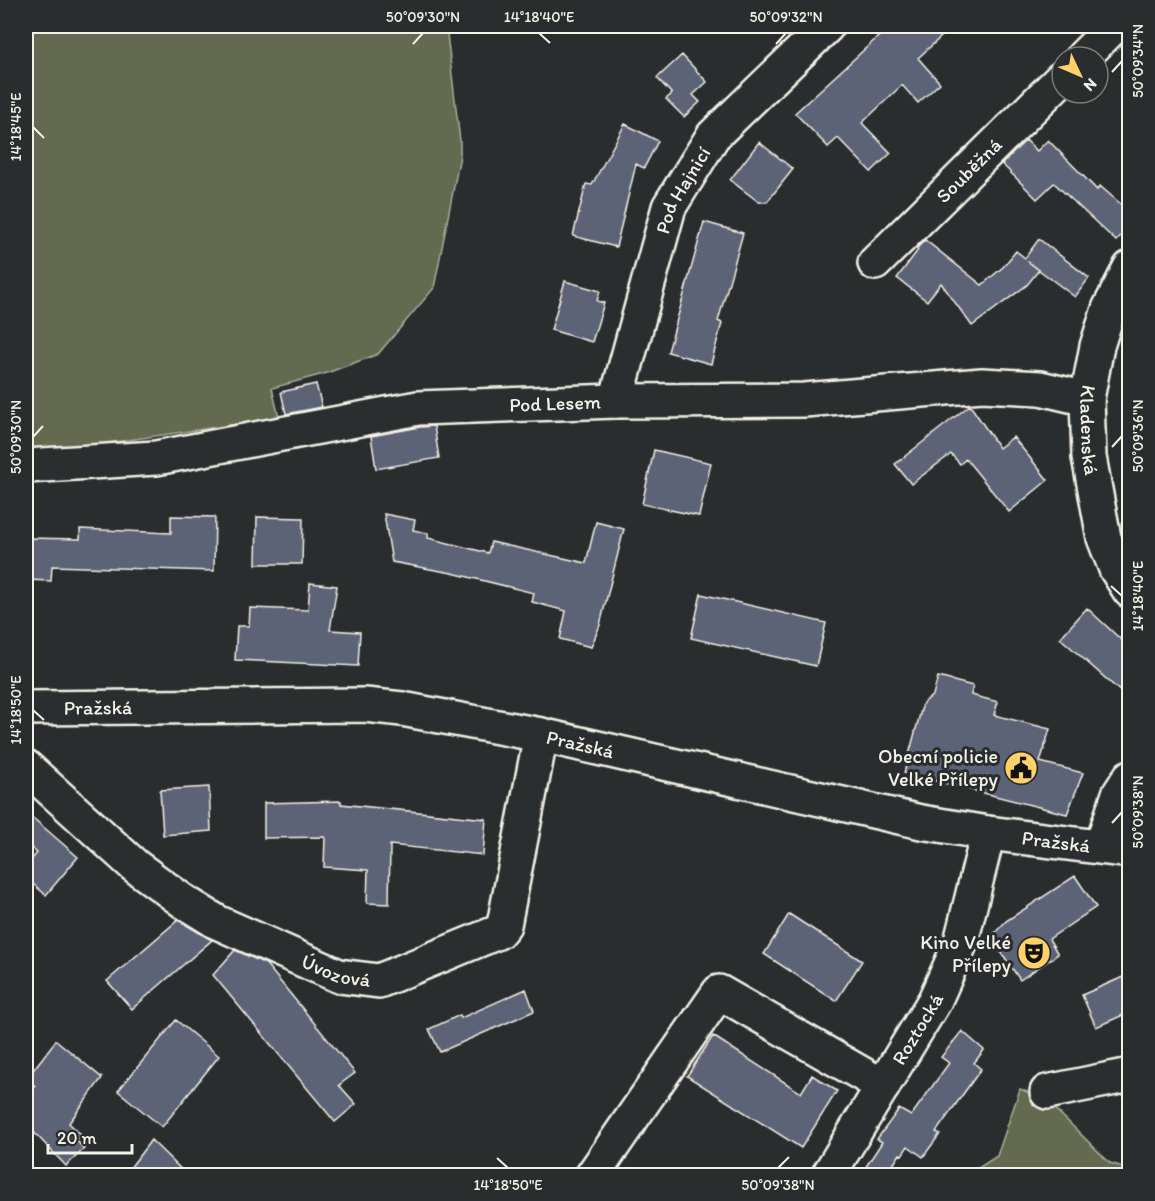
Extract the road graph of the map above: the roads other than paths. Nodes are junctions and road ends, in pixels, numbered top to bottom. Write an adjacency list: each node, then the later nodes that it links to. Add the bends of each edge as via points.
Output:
1 (827, 26): 8 (street, Pod Hajnicí, via 712,136 669,207)
2 (1114, 26): 3 (street)
3 (1095, 45)
4 (1050, 90): 5 (street, Souběžná)
5 (875, 263)
6 (1130, 268): 7 (street, Kladenská, via 1109,309 1097,346)
7 (1088, 399): 8 (street, Pod Lesem, via 1040,388 982,385 804,400); 10 (street, Kladenská, via 1089,457 1104,538)
8 (616, 401): 9 (street, Pod Lesem, via 418,408 156,458)
9 (26, 466)
10 (1130, 591)
11 (26, 708): 12 (street, Pražská, via 365,705)
12 (541, 735): 13 (street, Úvozová, via 504,925 498,932 379,981 339,976 217,922 135,866); 15 (street, Pražská, via 886,815)
13 (26, 767)
14 (1130, 777): 16 (street, via 1119,794)
15 (988, 833): 16 (street, Pražská); 18 (street, Roztocká, via 961,942 935,1000)
16 (1115, 849)
17 (1130, 1075): 19 (street)
18 (883, 1086): 20 (street, via 719,992); 21 (street, Roztocká)
19 (1047, 1092)
20 (592, 1176)
21 (828, 1176)

